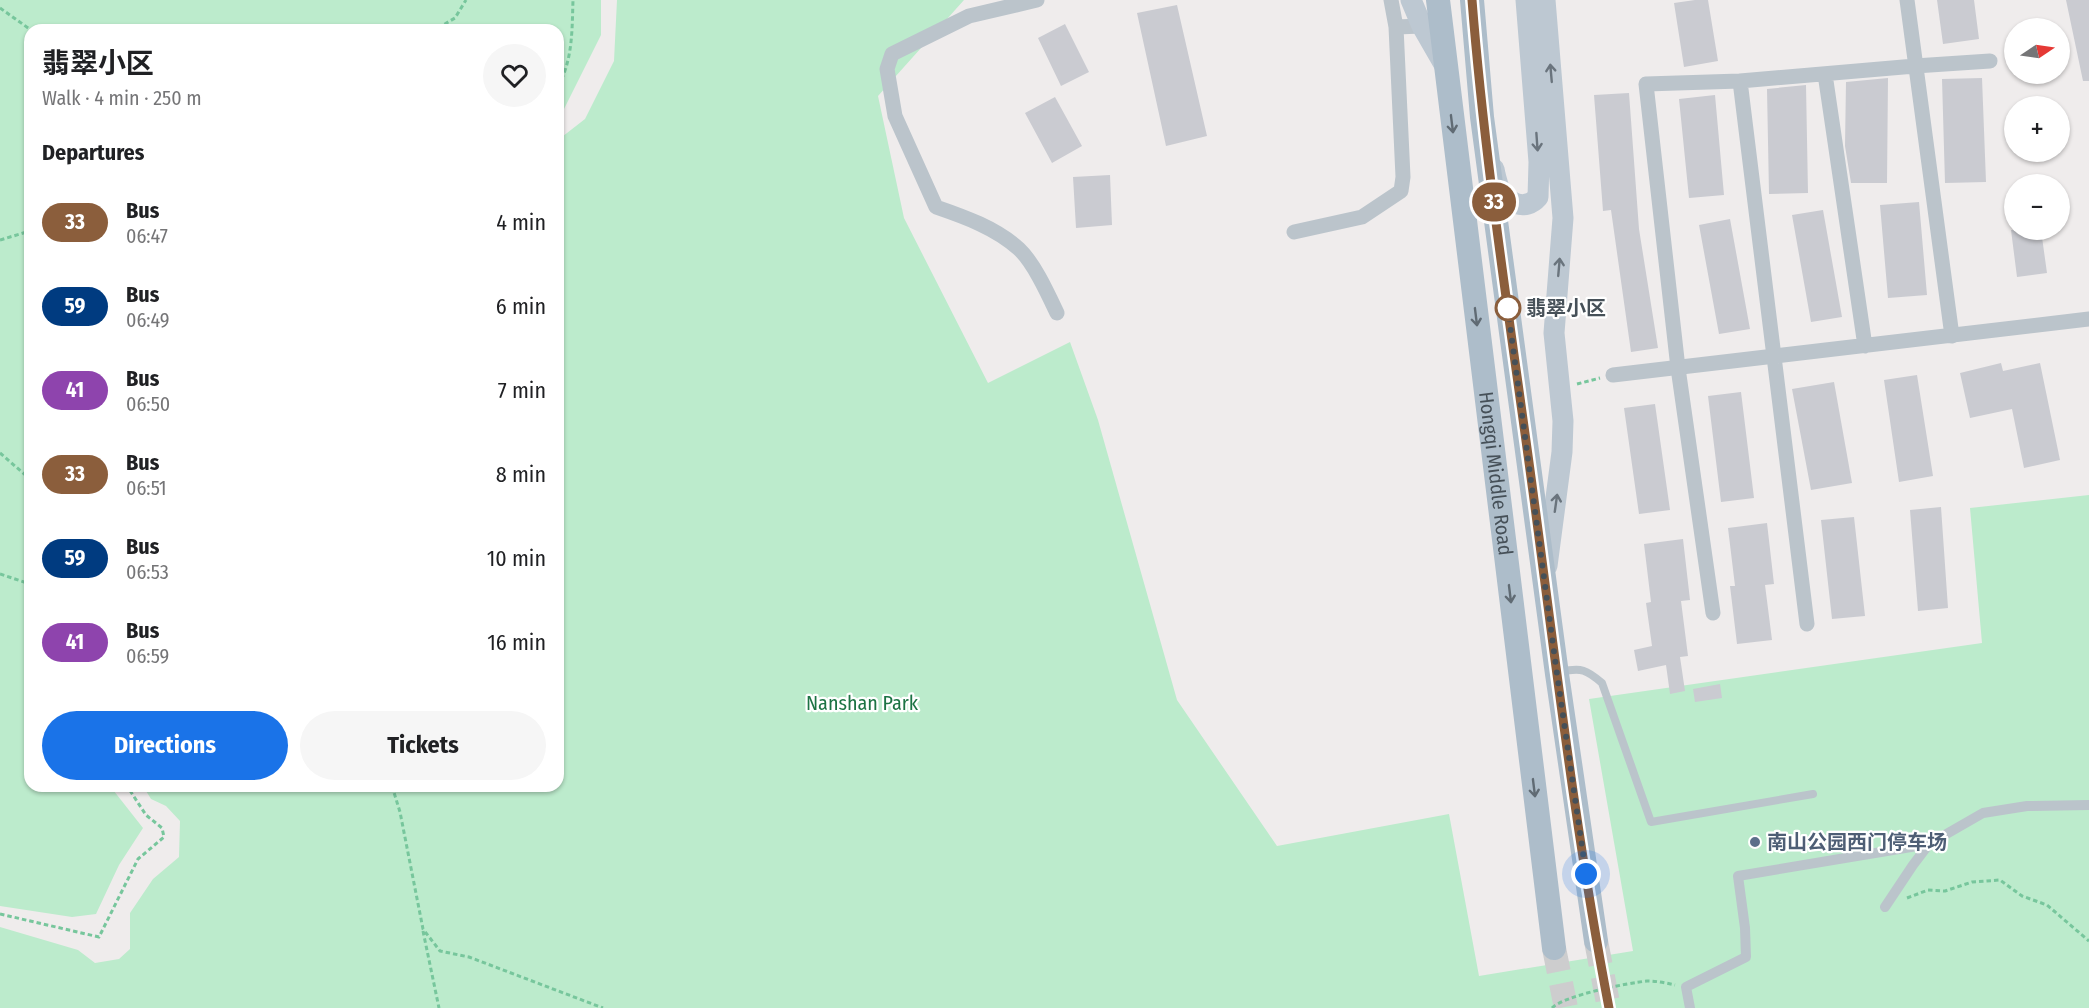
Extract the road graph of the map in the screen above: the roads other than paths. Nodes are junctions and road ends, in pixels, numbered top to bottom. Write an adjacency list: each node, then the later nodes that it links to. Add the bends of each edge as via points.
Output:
1 (1037, 0): 18 (street, via 969,15 892,54 887,69 894,116 936,207 974,220 1020,250 1043,283)
2 (1391, 0): 10 (street)
3 (1411, 0): 9 (main road)
4 (1438, 0): 12 (main road, Hongqi Middle Road)
5 (1472, 0): 16 (main road, Hongqi Middle Road)
6 (1527, 0): 16 (main road, one-way to 16, via 1540,180 1538,197 1533,203 1514,203 1499,188)
7 (1545, 0): 25 (main road, one-way to 7, via 1563,421 1554,333 1563,218)
8 (1907, 0): 13 (street)
9 (1422, 26): 10 (street); 12 (main road)
10 (1396, 27): 17 (street, via 1401,191 1362,217)
11 (1990, 62): 13 (street)
12 (1445, 66): 34 (main road, Hongqi Middle Road, one-way to 34)
13 (1915, 66): 14 (street); 20 (street)
14 (1825, 74): 15 (street); 21 (street)
15 (1740, 81): 22 (street); 23 (street, via 1646,84)
16 (1482, 117): 25 (main road, Hongqi Middle Road)
17 (1294, 232)
18 (1057, 313)
19 (2089, 319): 20 (street)
20 (1952, 336): 21 (street)
21 (1865, 346): 22 (street)
22 (1773, 357): 23 (street); 27 (street)
23 (1678, 368): 24 (street); 26 (street)
24 (1613, 375)
25 (1545, 582): 28 (main road, Hongqi Middle Road)
26 (1713, 613)
27 (1807, 624)
28 (1557, 674): 29 (lane, via 1573,669 1589,671 1602,683 1652,822); 33 (main road, Hongqi Middle Road)
29 (1814, 794)
30 (2089, 804): 31 (street, via 2027,806 1983,813)
31 (1929, 844): 32 (street); 35 (street, via 1738,876 1746,957 1686,987)
32 (1885, 907)
33 (1596, 941)
34 (1554, 948)
35 (1690, 1008)

